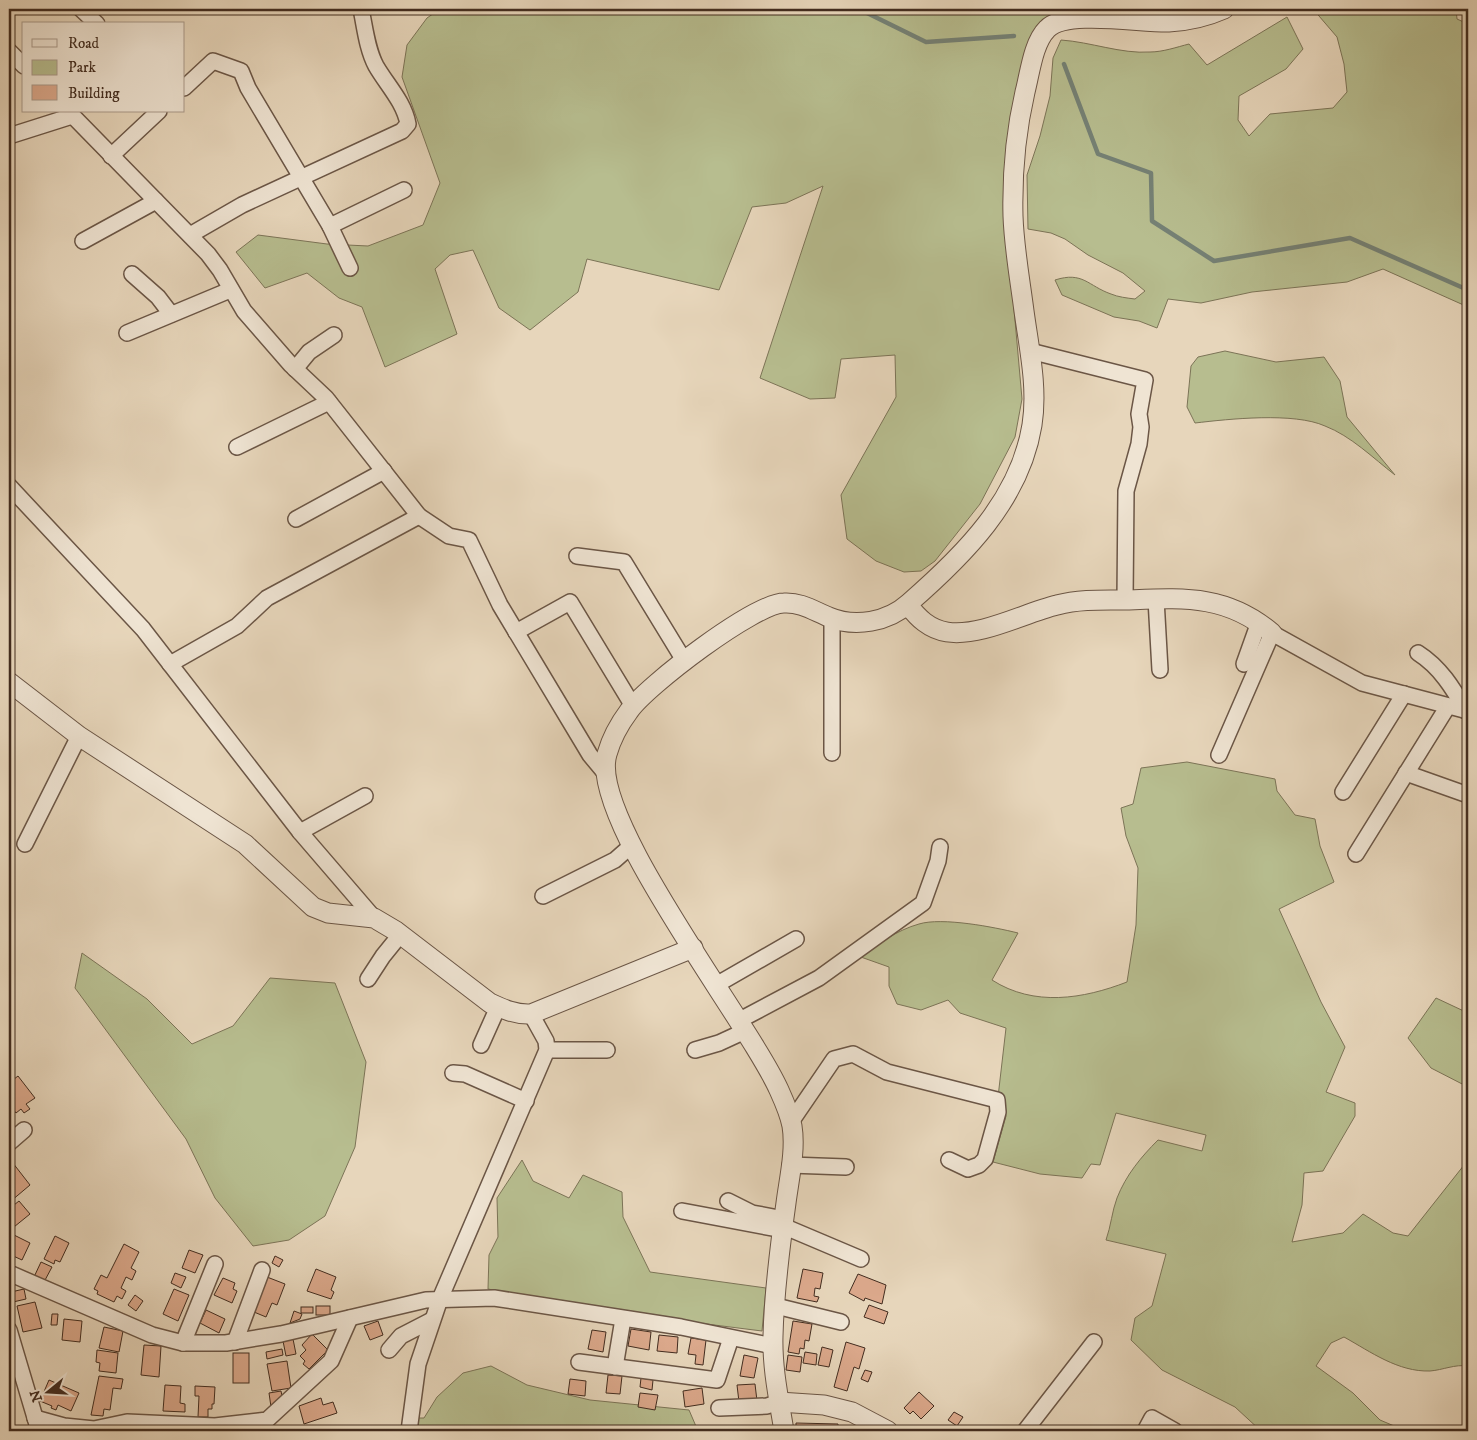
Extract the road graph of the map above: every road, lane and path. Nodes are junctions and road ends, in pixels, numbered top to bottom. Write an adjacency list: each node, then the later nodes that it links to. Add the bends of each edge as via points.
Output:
1 (81, 9): 4 (street)
2 (361, 9): 12 (street, via 375,64 406,113 408,124 402,131)
3 (1224, 9): 24 (street, via 1194,20 1135,22 1083,18 1060,21 1046,29 1038,44 1023,101 1015,174 1013,218)
4 (94, 22)
5 (9, 51): 6 (street)
6 (22, 64)
7 (185, 87): 12 (street, via 213,61 241,71)
8 (158, 112): 11 (street)
9 (70, 114): 10 (street); 11 (street)
10 (9, 136)
11 (111, 156): 14 (street)
12 (302, 179): 15 (street); 16 (street, via 242,205)
13 (404, 190): 15 (street)
14 (156, 201): 16 (street); 17 (street)
15 (330, 226): 18 (street)
16 (190, 235): 20 (street, via 220,270)
17 (83, 241)
18 (350, 268)
19 (132, 274): 21 (street, via 158,297)
20 (230, 290): 21 (street); 25 (street, via 244,311)
21 (171, 314): 22 (street)
22 (127, 333)
23 (334, 335): 25 (street, via 308,352)
24 (1030, 351): 34 (street, via 1145,380 1139,414 1139,444 1126,491); 35 (street, via 1034,397 1032,426 1014,479 992,519 972,543)
25 (295, 369): 26 (street)
26 (329, 402): 27 (street); 28 (street)
27 (237, 447)
28 (384, 471): 30 (street); 31 (street)
29 (9, 486): 41 (street, via 143,629)
30 (419, 516): 38 (street, via 449,536 468,540); 41 (street, via 267,598 237,626)
31 (296, 519)
32 (577, 556): 40 (street, via 624,562)
33 (1156, 599): 34 (street); 37 (street, via 1209,601 1230,607); 43 (street)
34 (1125, 600): 35 (street, via 1058,605 970,632 933,628 919,619)
35 (908, 605): 36 (street, via 867,622 842,622)
36 (832, 618): 40 (street, via 804,605 781,602 760,608); 50 (street)
37 (1266, 628): 42 (street); 45 (street, via 1362,683); 51 (street)
38 (516, 632): 46 (street, via 570,602); 52 (street, via 590,755)
39 (1418, 652): 48 (street, via 1453,688)
40 (684, 662): 46 (street)
41 (170, 664): 57 (street)
42 (1244, 664)
43 (1160, 670)
44 (9, 682): 49 (street)
45 (1404, 694): 47 (street); 54 (street)
46 (633, 706): 52 (street, via 606,755)
47 (1448, 706): 48 (street); 53 (street)
48 (1467, 711)
49 (79, 736): 58 (street); 63 (street, via 245,844 313,907 328,913)
50 (832, 752)
51 (1219, 755)
52 (605, 773): 59 (street, via 608,793)
53 (1406, 773): 55 (street); 61 (street)
54 (1343, 792)
55 (1468, 795)
56 (365, 796): 57 (street)
57 (300, 832): 63 (street)
58 (24, 844)
59 (632, 845): 62 (street, via 615,860); 66 (street, via 653,886)
60 (940, 847): 71 (street, via 923,903 819,978)
61 (1356, 854)
62 (544, 896)
63 (374, 918): 64 (street)
64 (400, 934): 67 (street); 69 (street)
65 (796, 940): 68 (street)
66 (693, 948): 68 (street); 70 (street)
67 (368, 979)
68 (716, 985): 71 (street)
69 (498, 1007): 70 (street); 72 (street)
70 (532, 1014): 73 (street)
71 (741, 1026): 75 (street, via 719,1043); 78 (street, via 773,1078)
72 (481, 1045)
73 (548, 1050): 74 (street); 77 (street)
74 (607, 1050)
75 (695, 1050)
76 (453, 1073): 77 (street, via 465,1074)
77 (526, 1101): 91 (street)
78 (791, 1122): 81 (street, via 834,1059 853,1054 887,1072 997,1100 998,1112 985,1160 968,1169); 82 (street)
79 (24, 1130): 80 (street)
80 (9, 1143)
81 (949, 1160)
82 (790, 1165): 83 (street); 86 (street)
83 (846, 1167)
84 (728, 1201): 86 (street)
85 (682, 1211): 86 (street)
86 (783, 1225): 87 (street); 92 (street)
87 (860, 1259)
88 (214, 1264): 101 (street)
89 (262, 1270): 99 (street)
90 (9, 1273): 101 (street, via 152,1335)
91 (440, 1299): 93 (street); 94 (street, via 494,1298); 95 (street)
92 (776, 1306): 96 (street); 102 (street)
93 (350, 1318): 99 (street); 108 (street, via 331,1361 267,1420 215,1426 127,1422 94,1429)
94 (623, 1319): 98 (street); 105 (street)
95 (432, 1320): 103 (street, via 401,1336); 109 (street, via 418,1364)
96 (841, 1322)
97 (9, 1330): 108 (street)
98 (732, 1338): 102 (street); 105 (street, via 717,1380)
99 (235, 1342): 101 (street)
100 (1094, 1342): 112 (street)
101 (183, 1344)
102 (773, 1346): 106 (street)
103 (389, 1350)
104 (579, 1362): 105 (street)
105 (615, 1367)
106 (779, 1402): 107 (street, via 767,1406); 110 (street); 111 (street, via 824,1405 852,1412)
107 (719, 1408)
108 (37, 1425)
109 (409, 1431)
110 (784, 1431)
111 (888, 1431)
112 (1025, 1431)
113 (1145, 1431): 114 (street, via 1152,1418)
114 (1175, 1431)

